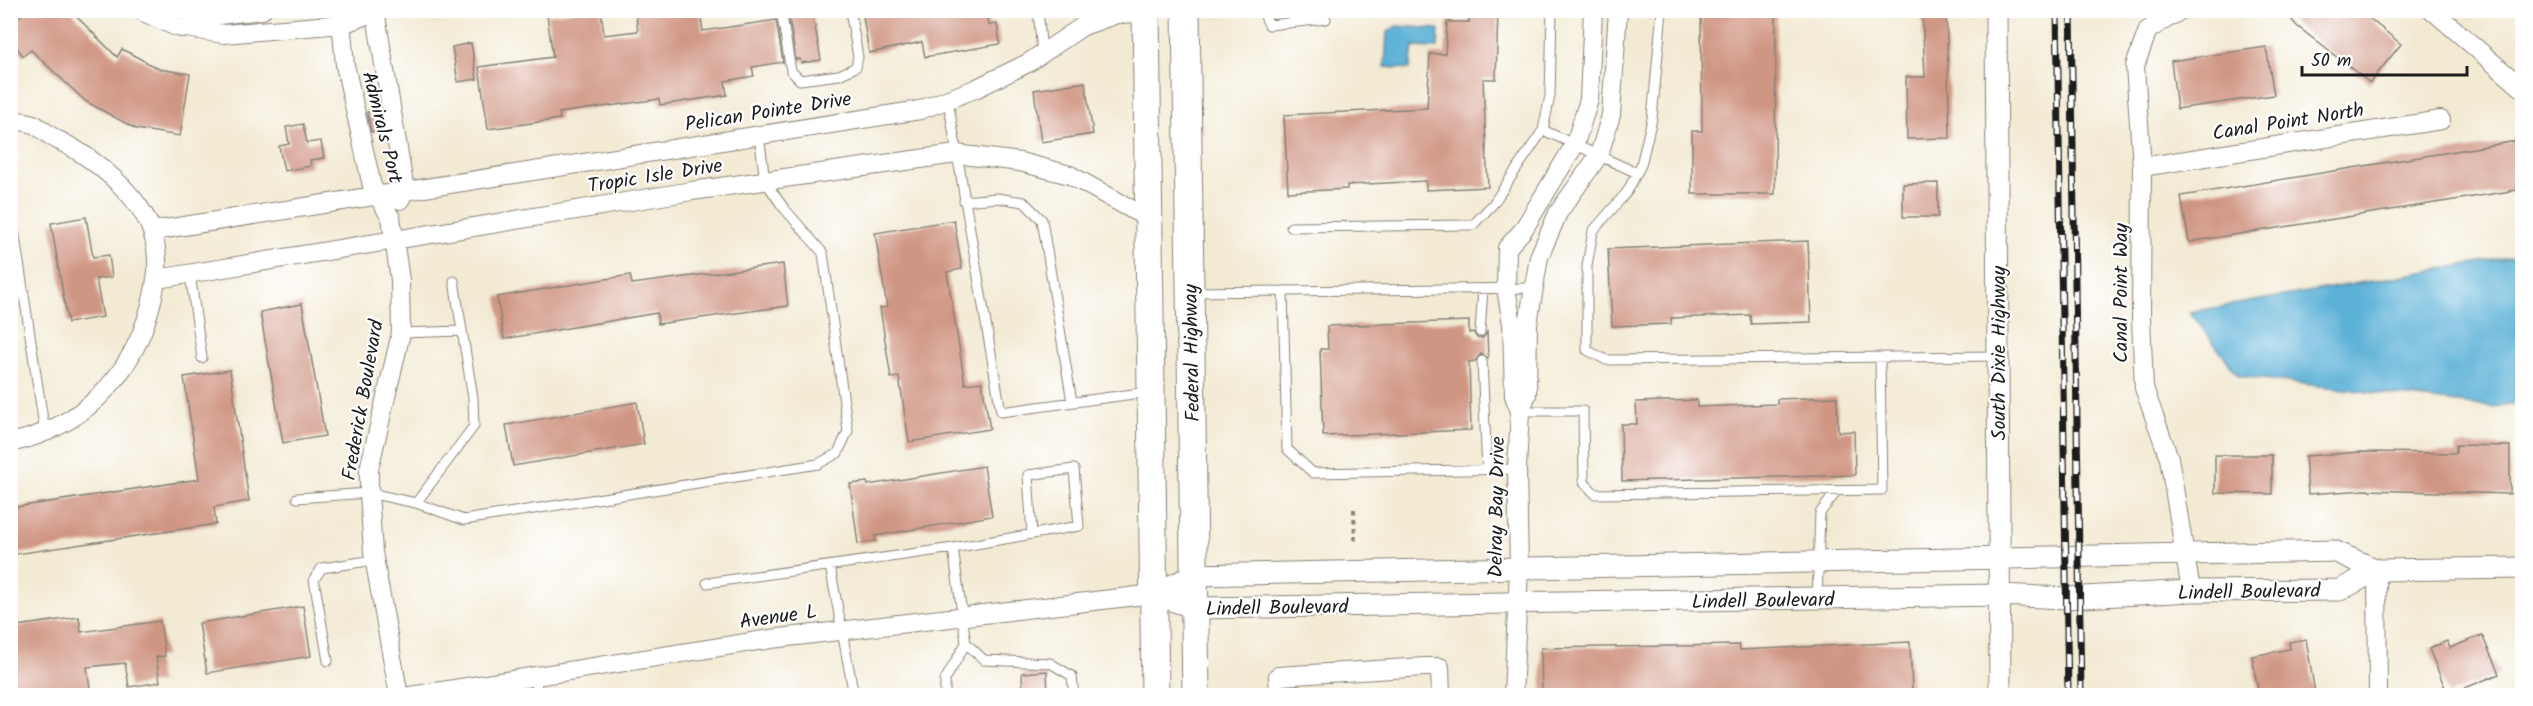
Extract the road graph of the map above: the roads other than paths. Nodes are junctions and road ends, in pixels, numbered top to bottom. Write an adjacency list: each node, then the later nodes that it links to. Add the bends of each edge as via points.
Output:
1 (139, 10): 21 (street)
2 (262, 10): 21 (street, via 210,16)
3 (380, 10): 16 (street)
4 (781, 10): 5 (lane, via 791,71 800,80 838,75 856,67 858,57)
5 (850, 10)
6 (1038, 10): 22 (lane)
7 (1186, 10): 23 (main road, Federal Highway)
8 (1262, 10): 20 (lane, via 1269,25)
9 (1552, 10): 28 (lane, via 1550,96)
10 (1593, 10): 30 (street, Delray Bay Drive, via 1589,100)
11 (1618, 10): 32 (street, Delray Bay Drive, via 1611,115)
12 (1662, 10): 34 (lane, via 1652,120)
13 (1996, 10): 56 (street, South Dixie Highway)
14 (2181, 10): 33 (street, Canal Point Way, via 2148,30 2135,66)
15 (2432, 10): 24 (street)
16 (374, 11): 18 (street); 36 (street, Admirals Port)
17 (1146, 12): 19 (street, Pelican Pointe Drive); 23 (main road, via 1171,38); 41 (main road, Federal Highway)
18 (341, 17): 21 (street, via 224,34); 37 (street, Admirals Port, via 345,65)
19 (1082, 18): 22 (street, Pelican Pointe Drive)
20 (1326, 19)
21 (182, 28)
22 (1042, 54): 25 (street, Pelican Pointe Drive)
23 (1187, 78): 52 (main road, Federal Highway)
24 (2523, 88)
25 (948, 100): 29 (street, Pelican Pointe Drive, via 920,110); 31 (lane)
26 (10, 120): 43 (street, via 32,124 102,168 139,206)
27 (2441, 120): 33 (street, Canal Point North)
28 (1544, 130): 30 (lane); 42 (lane, via 1493,204 1473,225)
29 (759, 135): 35 (lane); 36 (street, Pelican Pointe Drive)
30 (1575, 144): 32 (lane); 48 (street, Delray Bay Drive, via 1508,248)
31 (956, 154): 35 (street, Tropic Isle Drive); 38 (lane); 41 (street, Tropic Isle Drive, via 1020,162 1070,176)
32 (1599, 155): 34 (lane); 49 (street, Delray Bay Drive, via 1558,213 1539,257)
33 (2142, 167): 73 (street, Canal Point Way, via 2140,318 2144,388 2169,458)
34 (1637, 173): 57 (lane, via 1627,192 1593,231 1587,266 1587,350 1606,360)
35 (765, 181): 44 (street, Tropic Isle Drive); 70 (lane, via 823,253 848,431 838,453 818,464 464,520)
36 (405, 191): 37 (street, Pelican Pointe Drive); 40 (street, Admirals Port)
37 (377, 196): 40 (street, Admirals Port); 43 (street)
38 (964, 201): 61 (lane, via 997,198 1024,202 1042,220); 61 (lane, via 1000,412)
39 (10, 204): 63 (lane)
40 (391, 218): 44 (street, Frederick Boulevard)
41 (1149, 219): 60 (main road, Federal Highway)
42 (1291, 227)
43 (152, 231): 46 (street)
44 (394, 240): 45 (street, Tropic Isle Drive); 55 (street, Frederick Boulevard)
45 (190, 274): 46 (street, Tropic Isle Drive); 58 (lane)
46 (158, 279): 63 (street, via 144,330 117,379 76,417)
47 (454, 281): 53 (lane)
48 (1506, 288): 49 (lane); 50 (lane); 62 (street, Delray Bay Drive, via 1512,324 1514,396)
49 (1534, 288): 62 (street, Delray Bay Drive, via 1528,324 1527,395)
50 (1484, 289): 51 (lane); 54 (lane)
51 (1283, 291): 52 (lane); 66 (lane, via 1287,449 1313,473)
52 (1190, 292): 81 (main road, Federal Highway)
53 (462, 331): 55 (lane); 70 (lane, via 474,426)
54 (1480, 332)
55 (401, 333): 68 (street, Frederick Boulevard, via 369,469)
56 (1998, 356): 57 (lane); 74 (street, South Dixie Highway)
57 (1880, 357): 67 (lane, via 1882,490)
58 (202, 358)
59 (1482, 361): 66 (lane)
60 (1151, 391): 61 (lane); 84 (main road, Federal Highway)
61 (1072, 402)
62 (1520, 411): 65 (street, Delray Bay Drive); 67 (lane, via 1582,411 1584,482 1595,494)
63 (45, 433): 64 (street)
64 (10, 443)
65 (1517, 469): 66 (lane); 78 (street, Delray Bay Drive)
66 (1487, 470)
67 (1837, 491): 76 (lane, via 1820,513)
68 (369, 493): 69 (lane); 70 (lane); 75 (street, Frederick Boulevard)
69 (297, 498)
70 (416, 503)
71 (1032, 534): 71 (lane, via 1079,526 1074,469 1028,475); 72 (lane)
72 (952, 548): 77 (lane); 89 (lane)
73 (2184, 554): 74 (street, Lindell Boulevard); 80 (street, Lindell Boulevard, via 2334,551); 83 (street, Canal Point Way)
74 (1999, 559): 76 (street, Lindell Boulevard); 85 (street, South Dixie Highway)
75 (374, 560): 92 (lane, via 322,568 314,579); 94 (street, Frederick Boulevard)
76 (1817, 562): 78 (street, Lindell Boulevard); 86 (lane)
77 (830, 566): 82 (lane); 90 (lane)
78 (1519, 568): 81 (street, Lindell Boulevard); 87 (street, Delray Bay Drive)
79 (2523, 568): 80 (street, Lindell Boulevard)
80 (2377, 570): 83 (street, Lindell Boulevard, via 2340,590); 106 (street)
81 (1194, 575): 84 (street, Lindell Boulevard); 88 (main road, Federal Highway)
82 (707, 583)
83 (2192, 591): 85 (street, Lindell Boulevard, via 2066,598)
84 (1154, 594): 88 (street, Lindell Boulevard); 89 (street, Avenue L); 100 (main road, Federal Highway)
85 (1999, 595): 86 (street, Lindell Boulevard); 105 (street, South Dixie Highway)
86 (1817, 598): 87 (street, Lindell Boulevard)
87 (1517, 605): 88 (street, Lindell Boulevard); 104 (street, Delray Bay Drive)
88 (1195, 608): 101 (main road, Federal Highway)
89 (962, 616): 90 (street, Avenue L); 91 (lane)
90 (841, 631): 93 (street, Avenue L); 97 (lane)
91 (966, 643): 98 (lane, via 945,680); 99 (lane, via 984,660 1050,663 1072,675)
92 (328, 661)
93 (535, 676): 95 (street, Avenue L); 96 (lane)
94 (399, 696)
95 (410, 696)
96 (538, 696)
97 (854, 696)
98 (945, 696)
99 (1074, 696)
100 (1155, 696)
101 (1196, 696)
102 (1279, 696): 103 (street, via 1278,676 1425,667 1440,667)
103 (1441, 696)
104 (1513, 696)
105 (2000, 696)
106 (2378, 696)

